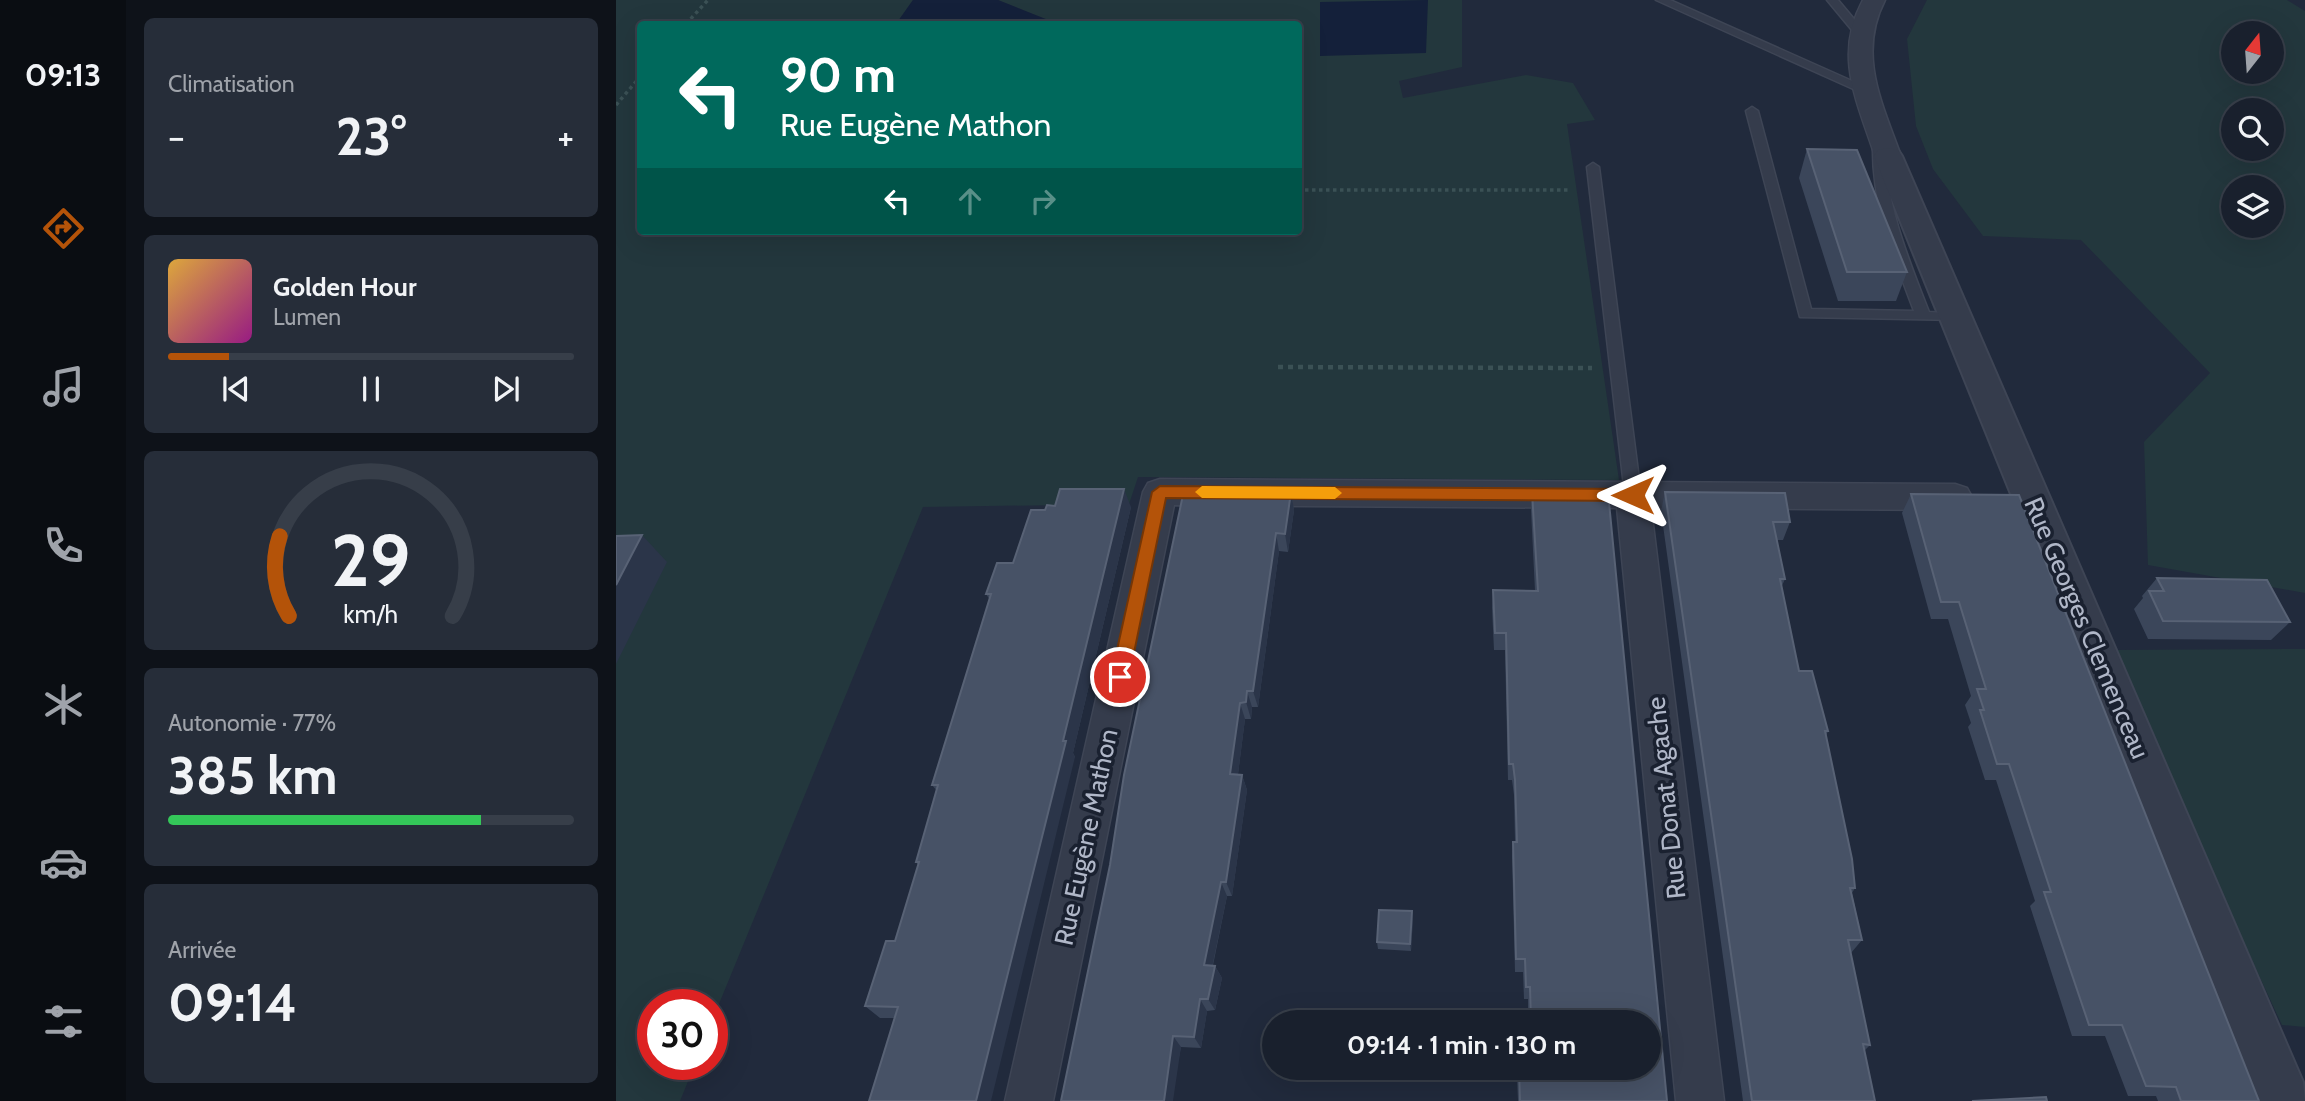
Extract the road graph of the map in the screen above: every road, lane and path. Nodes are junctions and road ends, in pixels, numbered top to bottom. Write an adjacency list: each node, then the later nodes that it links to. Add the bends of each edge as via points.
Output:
1 (708, 0): 5 (path)
2 (1661, 0): 8 (lane)
3 (1832, 0): 6 (lane)
4 (1874, 0): 6 (street)
5 (689, 21)
6 (1860, 33): 8 (street)
7 (637, 80): 9 (path)
8 (1864, 89): 11 (street)
9 (616, 105)
10 (1752, 111): 15 (lane, via 1805,314)
11 (1884, 143): 15 (street, Rue Georges Clemenceau)
12 (1593, 167): 14 (lane)
13 (1302, 190): 14 (path)
14 (1596, 190): 17 (lane)
15 (1939, 317): 19 (street, Rue Georges Clemenceau)
16 (1278, 367): 17 (path)
17 (1617, 368): 18 (lane)
18 (1633, 495): 19 (street); 20 (street, Rue Eugène Mathon, via 1160,492); 21 (street, Rue Donat Agache)
19 (2032, 498): 22 (street, Rue Georges Clemenceau)
20 (1029, 1101)
21 (1700, 1101)
22 (2284, 1101)

